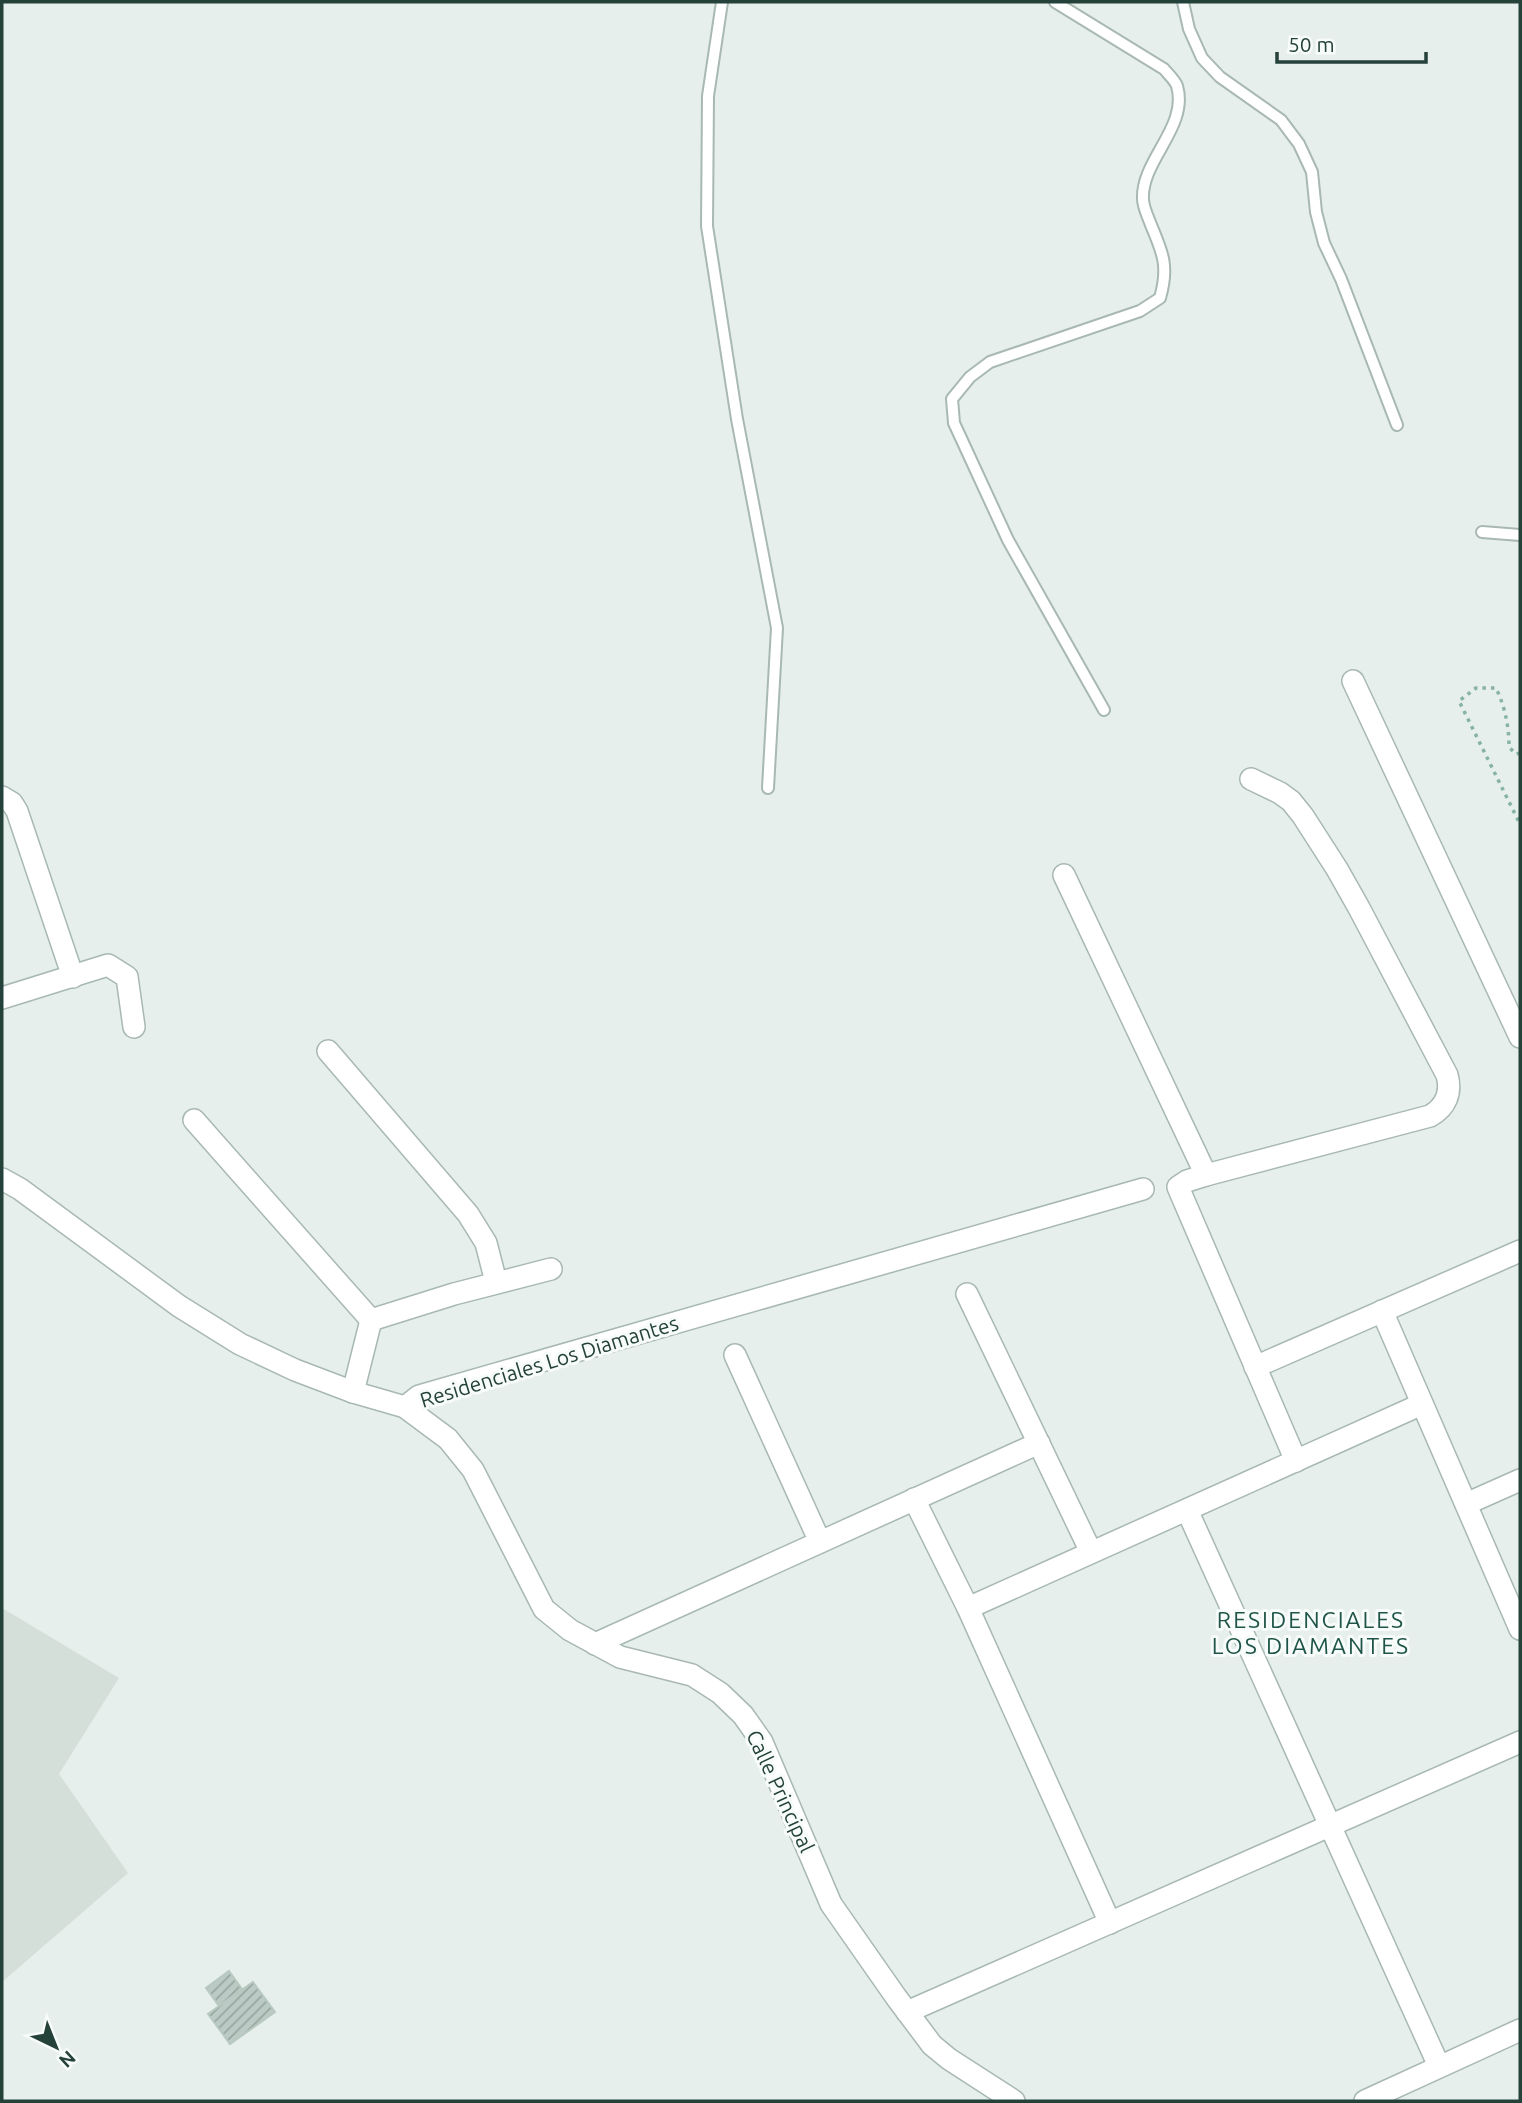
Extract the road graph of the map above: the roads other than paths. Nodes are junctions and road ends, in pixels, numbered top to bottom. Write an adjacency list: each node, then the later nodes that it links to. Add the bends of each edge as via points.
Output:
1 (722, 2): 10 (lane, via 708,96 708,226 737,419 777,628)
2 (1055, 2): 8 (lane, via 1164,69 1177,84 1179,103 1170,134 1146,177 1143,200 1165,258 1165,280 1160,298 1140,311 990,362 952,399 954,423 1008,540)
3 (1183, 2): 4 (lane, via 1202,58 1220,77 1281,120 1298,144 1312,172 1324,243)
4 (1397, 425)
5 (1482, 532): 6 (lane)
6 (1520, 535)
7 (1353, 681): 16 (street)
8 (1104, 710)
9 (1251, 779): 19 (street, via 1291,801 1337,869 1447,1076 1449,1089 1441,1108 1430,1116)
10 (768, 788)
11 (2, 797): 13 (street, via 17,811)
12 (1065, 875): 19 (street)
13 (73, 977): 14 (street); 15 (street, via 108,965 127,977)
14 (2, 998)
15 (134, 1027)
16 (1520, 1037)
17 (328, 1051): 24 (street, via 468,1214 486,1243)
18 (194, 1120): 27 (street)
19 (1206, 1175): 29 (street, via 1180,1184 1178,1191)
20 (2, 1179): 30 (street, Residenciales Los Diamantes, via 179,1306 240,1344)
21 (1143, 1189): 32 (street, Residenciales Los Diamantes, via 419,1396)
22 (1520, 1251): 26 (street)
23 (551, 1269): 24 (street)
24 (496, 1282): 27 (street)
25 (967, 1294): 33 (street)
26 (1381, 1311): 29 (street); 31 (street)
27 (371, 1320): 30 (street)
28 (735, 1355): 39 (street)
29 (1255, 1367): 34 (street)
30 (353, 1392): 32 (street, Residenciales Los Diamantes)
31 (1422, 1404): 34 (street); 37 (street)
32 (405, 1407): 43 (street, Calle Principal, via 448,1439 473,1470 544,1609)
33 (1039, 1443): 36 (street); 40 (street)
34 (1296, 1461): 38 (street)
35 (1520, 1480): 37 (street)
36 (914, 1499): 39 (street); 41 (street)
37 (1466, 1504): 42 (street)
38 (1187, 1510): 40 (street); 45 (street)
39 (820, 1542): 43 (street)
40 (1091, 1552): 41 (street)
41 (968, 1608): 46 (street)
42 (1520, 1629)
43 (595, 1644): 47 (street, Calle Principal, via 620,1657 692,1675 743,1715 762,1742 831,1904)
44 (1520, 1742): 45 (street)
45 (1330, 1826): 46 (street); 49 (street)
46 (1110, 1923): 47 (street)
47 (907, 2012): 50 (street, Calle Principal, via 932,2045)
48 (1520, 2030): 49 (street)
49 (1439, 2066): 51 (street)
50 (1014, 2101)
51 (1364, 2101)

